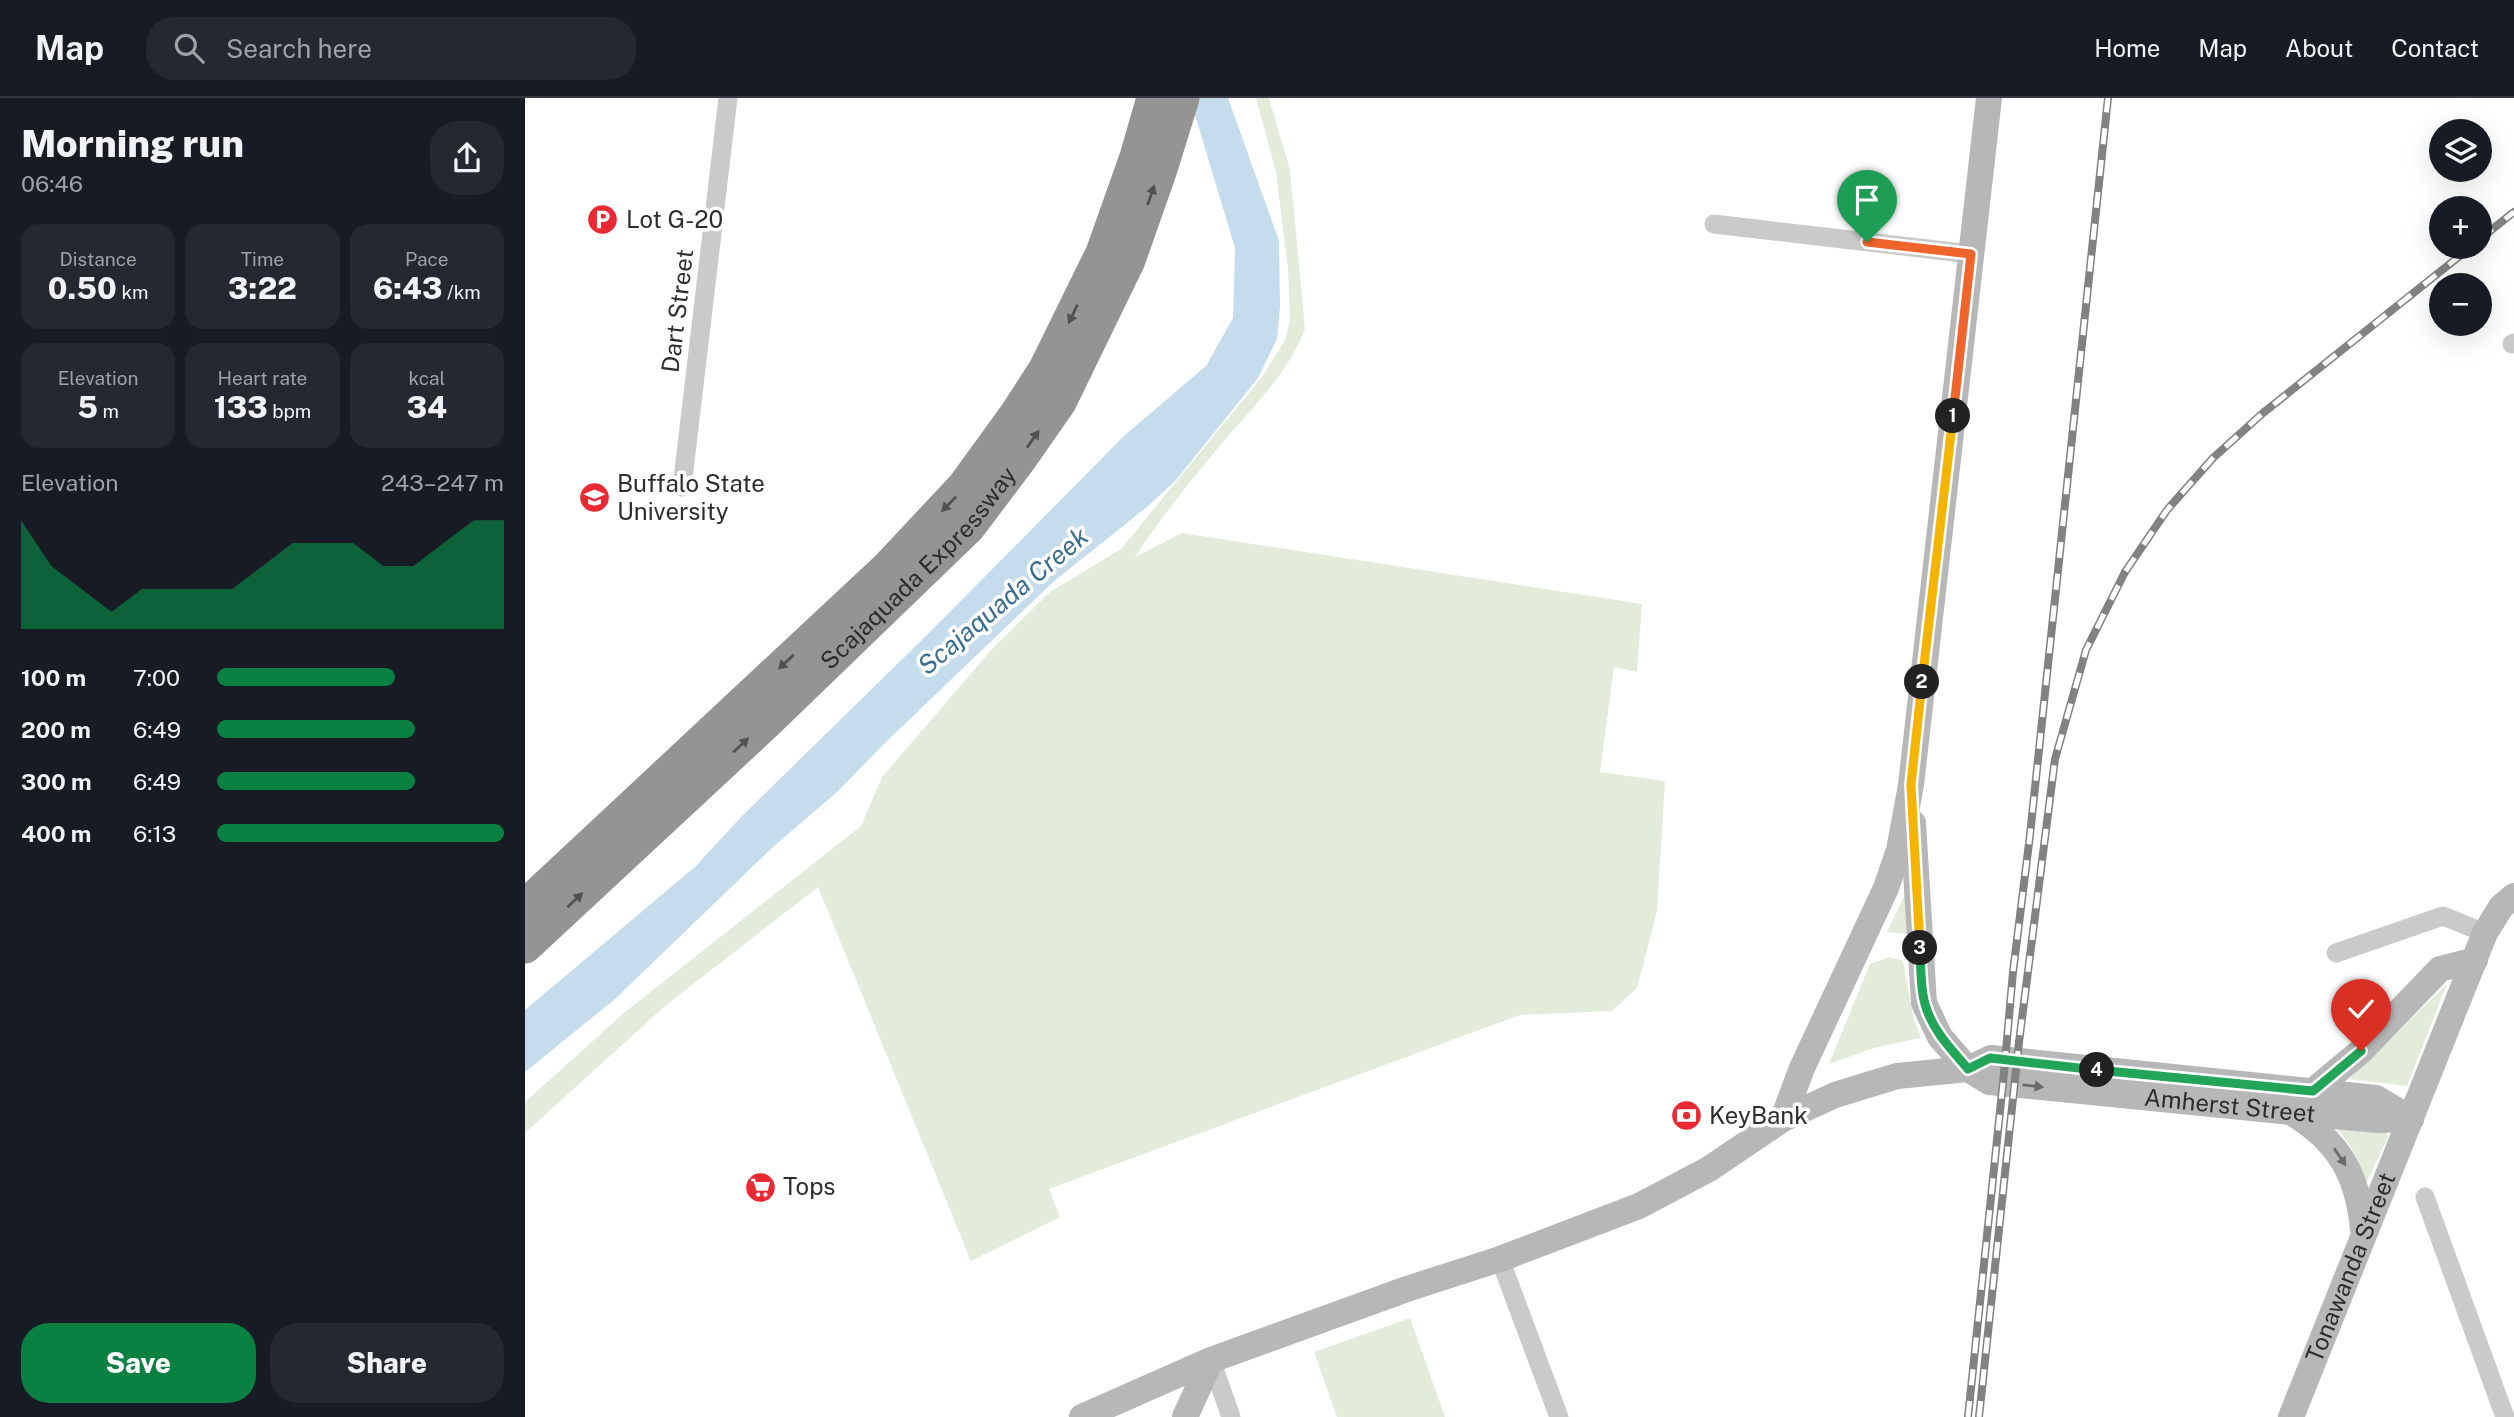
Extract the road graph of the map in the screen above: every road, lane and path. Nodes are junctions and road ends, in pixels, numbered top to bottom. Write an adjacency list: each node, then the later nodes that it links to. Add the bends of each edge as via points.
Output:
1 (728, 98): 8 (street, Dart Street)
2 (1154, 98): 7 (highway, Scajaquada Expressway)
3 (1182, 98): 7 (highway, Scajaquada Expressway, one-way to 3, via 1159,172)
4 (1989, 98): 6 (street)
5 (1714, 224): 6 (street)
6 (1971, 254): 9 (street)
7 (1116, 256): 10 (highway, Scajaquada Expressway, one-way to 10, via 1017,414 964,488 888,568); 15 (highway, Scajaquada Expressway, one-way to 7, via 968,527 1059,402)
8 (682, 487)
9 (1911, 785): 18 (street, via 1924,1003 1940,1037); 21 (street, via 1899,850 1886,888)
10 (603, 832): 11 (highway); 13 (highway, Scajaquada Expressway)
11 (525, 876)
12 (2514, 896): 14 (street)
13 (525, 907)
14 (2485, 933): 16 (street, via 2443,916); 17 (street)
15 (525, 946)
16 (2336, 953)
17 (2475, 960): 19 (street, via 2440,969 2361,1051); 22 (street)
18 (1968, 1069): 19 (street, Amherst Street, via 1990,1058); 20 (street, Amherst Street, one-way to 20, via 1989,1082); 21 (street, Amherst Street, via 1897,1076 1861,1085)
19 (2313, 1091): 22 (street, Amherst Street, via 2376,1097)
20 (2290, 1112): 22 (street, Amherst Street); 24 (street, one-way to 24, via 2309,1123 2345,1161 2357,1188)
21 (1783, 1119): 25 (street, Amherst Street, via 1677,1188)
22 (2411, 1119): 24 (street, Tonawanda Street)
23 (2425, 1197): 32 (street)
24 (2363, 1233): 31 (street, Tonawanda Street)
25 (1500, 1259): 26 (street, Amherst Street); 30 (street)
26 (1211, 1360): 27 (street); 28 (street); 29 (street)
27 (1081, 1417)
28 (1185, 1417)
29 (1231, 1417)
30 (1559, 1417)
31 (2291, 1417)
32 (2505, 1417)

